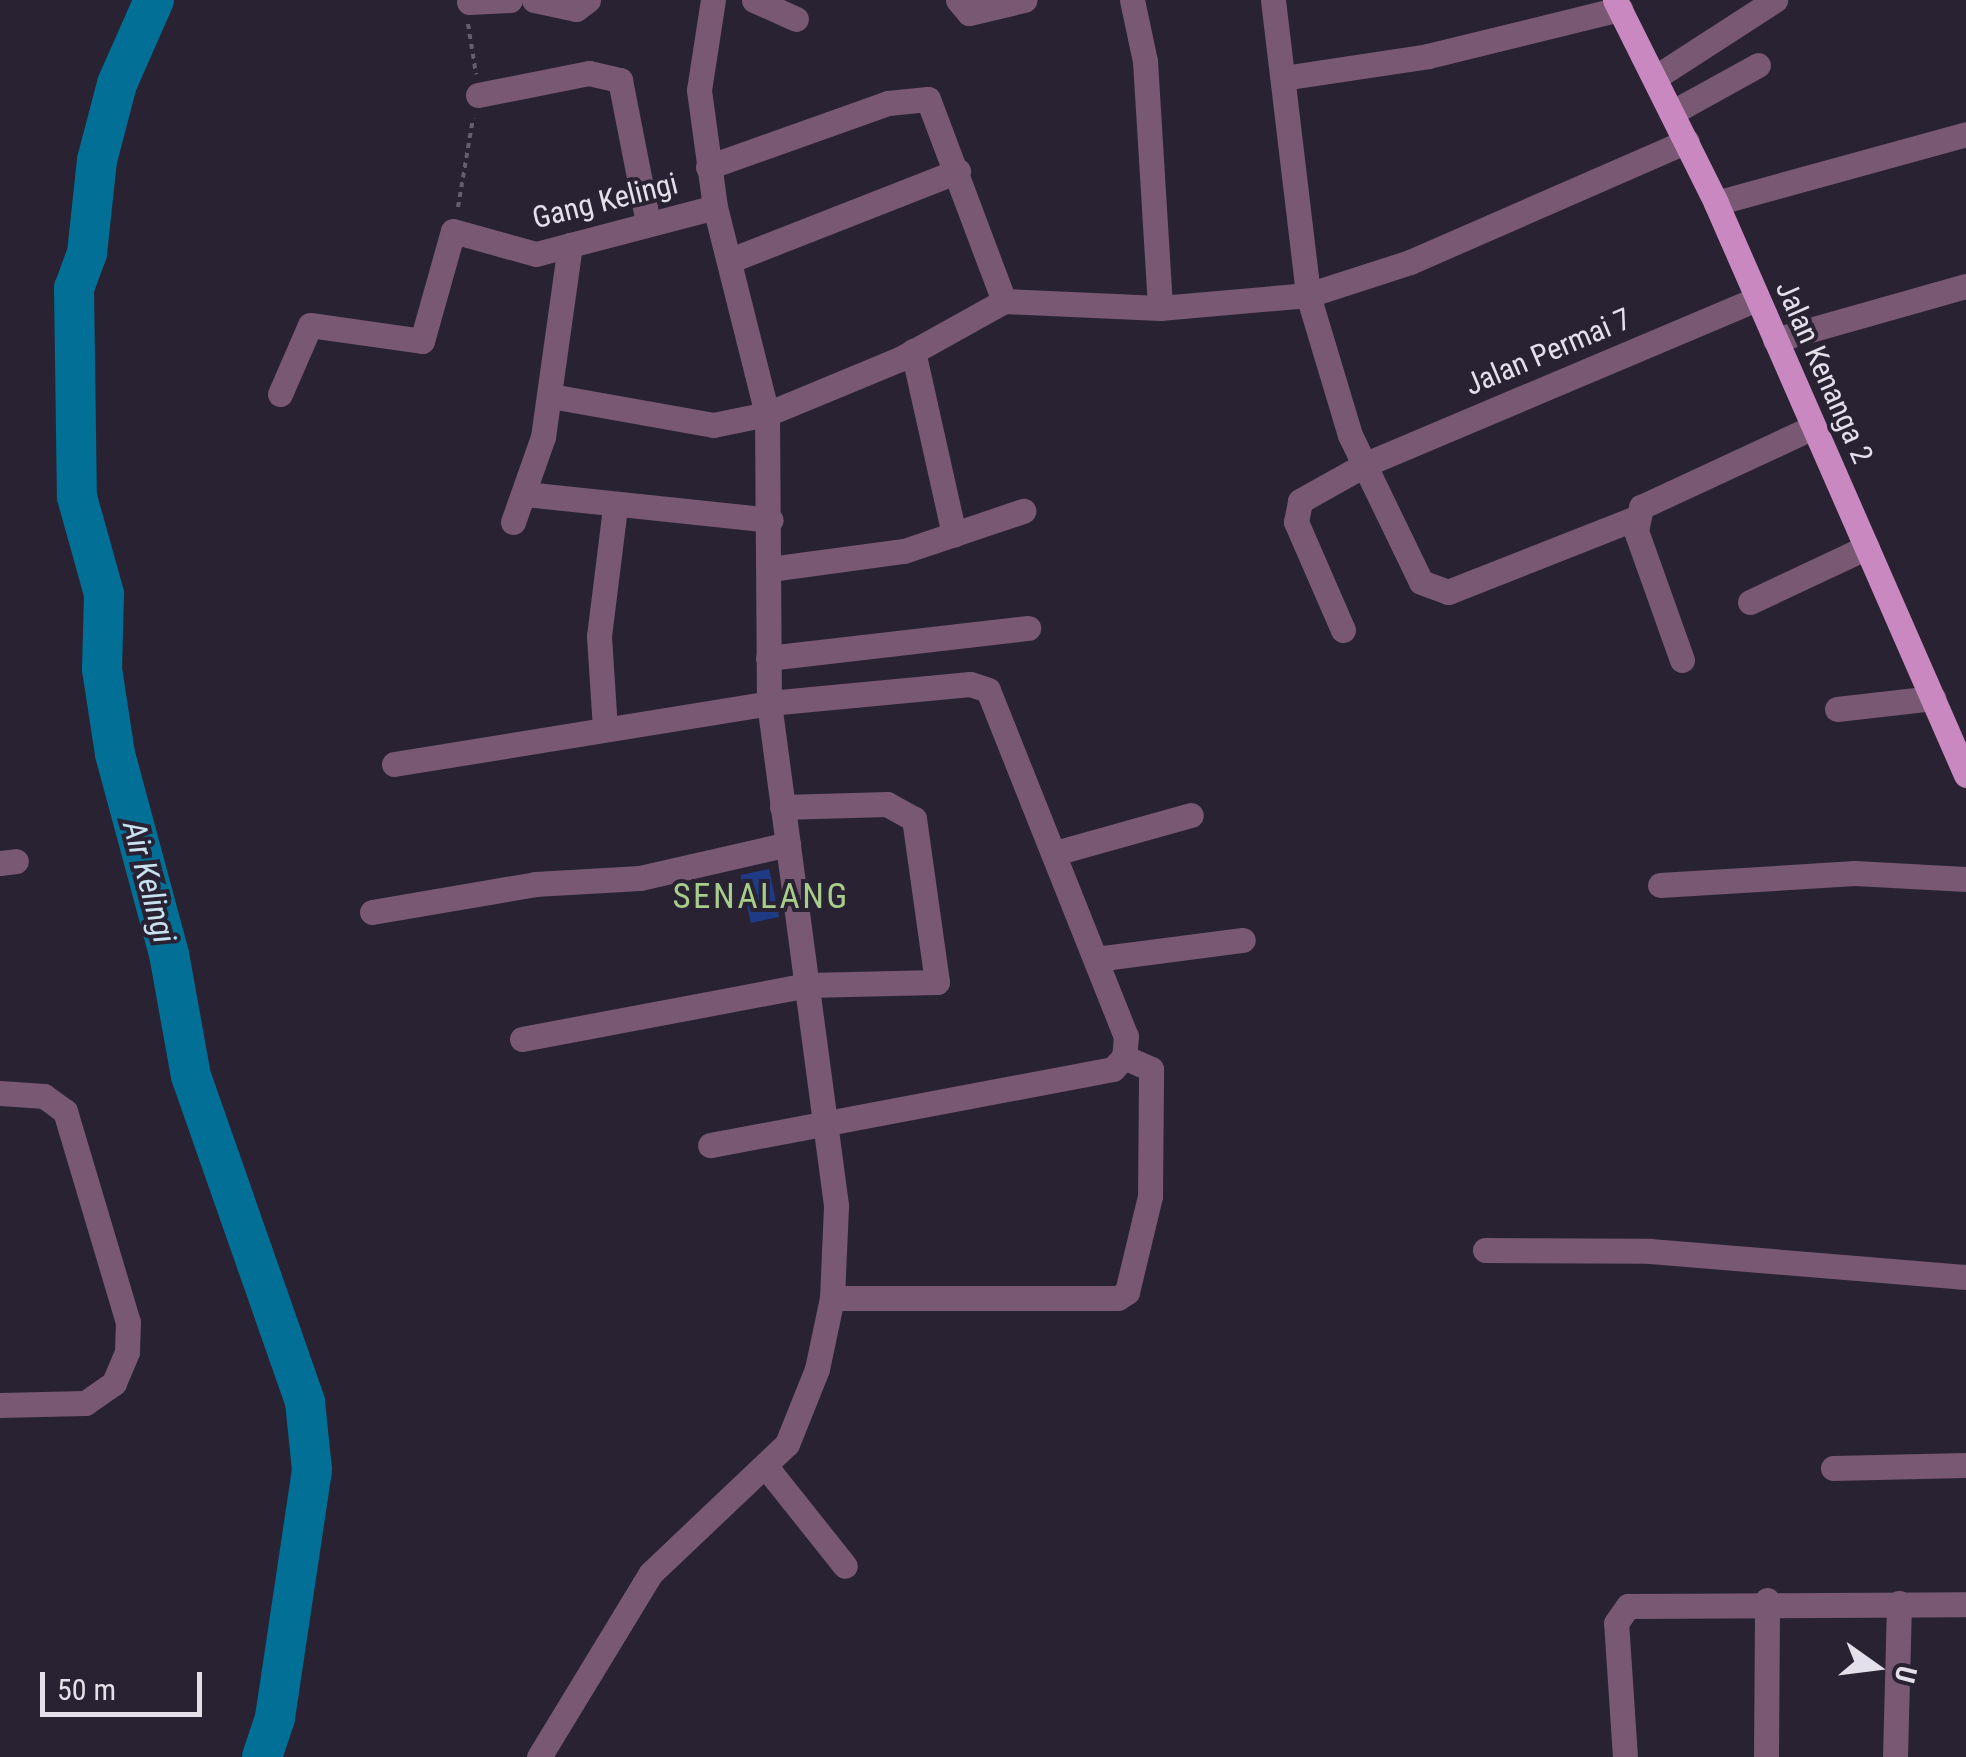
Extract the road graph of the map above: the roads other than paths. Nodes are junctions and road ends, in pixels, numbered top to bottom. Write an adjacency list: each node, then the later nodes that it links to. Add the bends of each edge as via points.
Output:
1 (510, 0): 11 (street)
2 (534, 0): 3 (street, via 576,9)
3 (588, 0)
4 (713, 0): 21 (street, via 698,64)
5 (754, 0): 13 (street)
6 (958, 0): 7 (street, via 969,13)
7 (1024, 0)
8 (1132, 0): 32 (street, via 1145,61)
9 (1272, 0): 16 (street)
10 (1775, 0): 15 (street)
11 (470, 2)
12 (1618, 5): 15 (main road, Jalan Kenanga 2); 16 (street, via 1428,56)
13 (796, 19)
14 (1758, 64): 18 (street)
15 (1656, 77): 18 (main road, Jalan Kenanga 2)
16 (1283, 78): 29 (street)
17 (478, 95): 25 (street, via 588,72 620,80)
18 (1672, 112): 20 (main road, Jalan Kenanga 2)
19 (1966, 134): 23 (street)
20 (1687, 142): 23 (main road, Jalan Kenanga 2); 29 (street, via 1410,262)
21 (708, 167): 22 (street, via 918,96 935,106); 24 (street)
22 (958, 171): 27 (street); 31 (street)
23 (1716, 203): 30 (main road, Jalan Kenanga 2)
24 (715, 207): 25 (street, Gang Kelingi); 27 (street)
25 (648, 222): 26 (street, Gang Kelingi)
26 (570, 246): 35 (street, Gang Kelingi, via 519,254 453,231 422,341 310,325); 36 (street)
27 (731, 260): 37 (street)
28 (1966, 286): 33 (street)
29 (1308, 295): 32 (street); 39 (street, via 1335,392)
30 (1755, 300): 33 (main road, Jalan Kenanga 2); 39 (street, Jalan Permai 7)
31 (1004, 302): 32 (street); 34 (street)
32 (1160, 308)
33 (1776, 340): 38 (main road, Jalan Kenanga 2)
34 (913, 351): 37 (street); 46 (street)
35 (280, 394)
36 (551, 396): 37 (street, via 713,424); 40 (street)
37 (767, 414): 44 (street)
38 (1813, 427): 43 (street, via 1648,498); 47 (main road, Jalan Kenanga 2)
39 (1366, 464): 43 (street, via 1422,582 1448,592); 51 (street, Jalan Permai 7, via 1300,501 1298,512)
40 (525, 494): 41 (street); 45 (street)
41 (615, 506): 44 (street); 57 (street, via 599,636)
42 (1023, 511): 46 (street)
43 (1636, 518): 53 (street)
44 (771, 520): 48 (street)
45 (513, 522)
46 (954, 534): 48 (street, via 892,553)
47 (1868, 547): 49 (street); 54 (main road, Jalan Kenanga 2)
48 (770, 569): 52 (street)
49 (1750, 602)
50 (1028, 628): 52 (street)
51 (1342, 630)
52 (768, 658): 55 (street)
53 (1682, 660)
54 (1933, 698): 56 (street); 59 (main road, Jalan Kenanga 2)
55 (769, 703): 57 (street); 60 (street); 63 (street, via 981,685 992,697)
56 (1837, 708)
57 (605, 729): 58 (street)
58 (394, 764)
59 (1966, 774)
60 (782, 807): 62 (street); 69 (street, via 887,804 914,818 938,960 939,976 928,986)
61 (1191, 815): 63 (street)
62 (788, 844): 66 (street, via 640,878 536,884); 69 (street)
63 (1055, 852): 68 (street)
64 (1966, 879): 65 (street, via 1854,873)
65 (1660, 885)
66 (372, 912)
67 (1244, 940): 68 (street)
68 (1096, 960): 71 (street, via 1126,1036)
69 (807, 985): 70 (street); 73 (street)
70 (522, 1039)
71 (1124, 1058): 73 (street, via 1113,1069); 77 (street, via 1151,1069 1150,1196 1127,1292 1118,1298)
72 (0, 1093): 78 (street, via 44,1096 64,1111 128,1322 114,1383 85,1403)
73 (824, 1120): 74 (street); 77 (street, via 836,1205)
74 (710, 1144)
75 (1485, 1250): 76 (street, via 1650,1251)
76 (1966, 1277)
77 (832, 1298): 80 (street, via 801,1417)
78 (0, 1406)
79 (1966, 1465): 81 (street)
80 (767, 1468): 82 (street); 86 (street, via 650,1573)
81 (1832, 1468)
82 (845, 1566)
83 (1768, 1600): 84 (street); 87 (street, via 1640,1601 1620,1612); 88 (street)
84 (1900, 1604): 85 (street); 89 (street)
85 (1966, 1604)
86 (538, 1757)
87 (1625, 1757)
88 (1766, 1757)
89 (1895, 1757)

